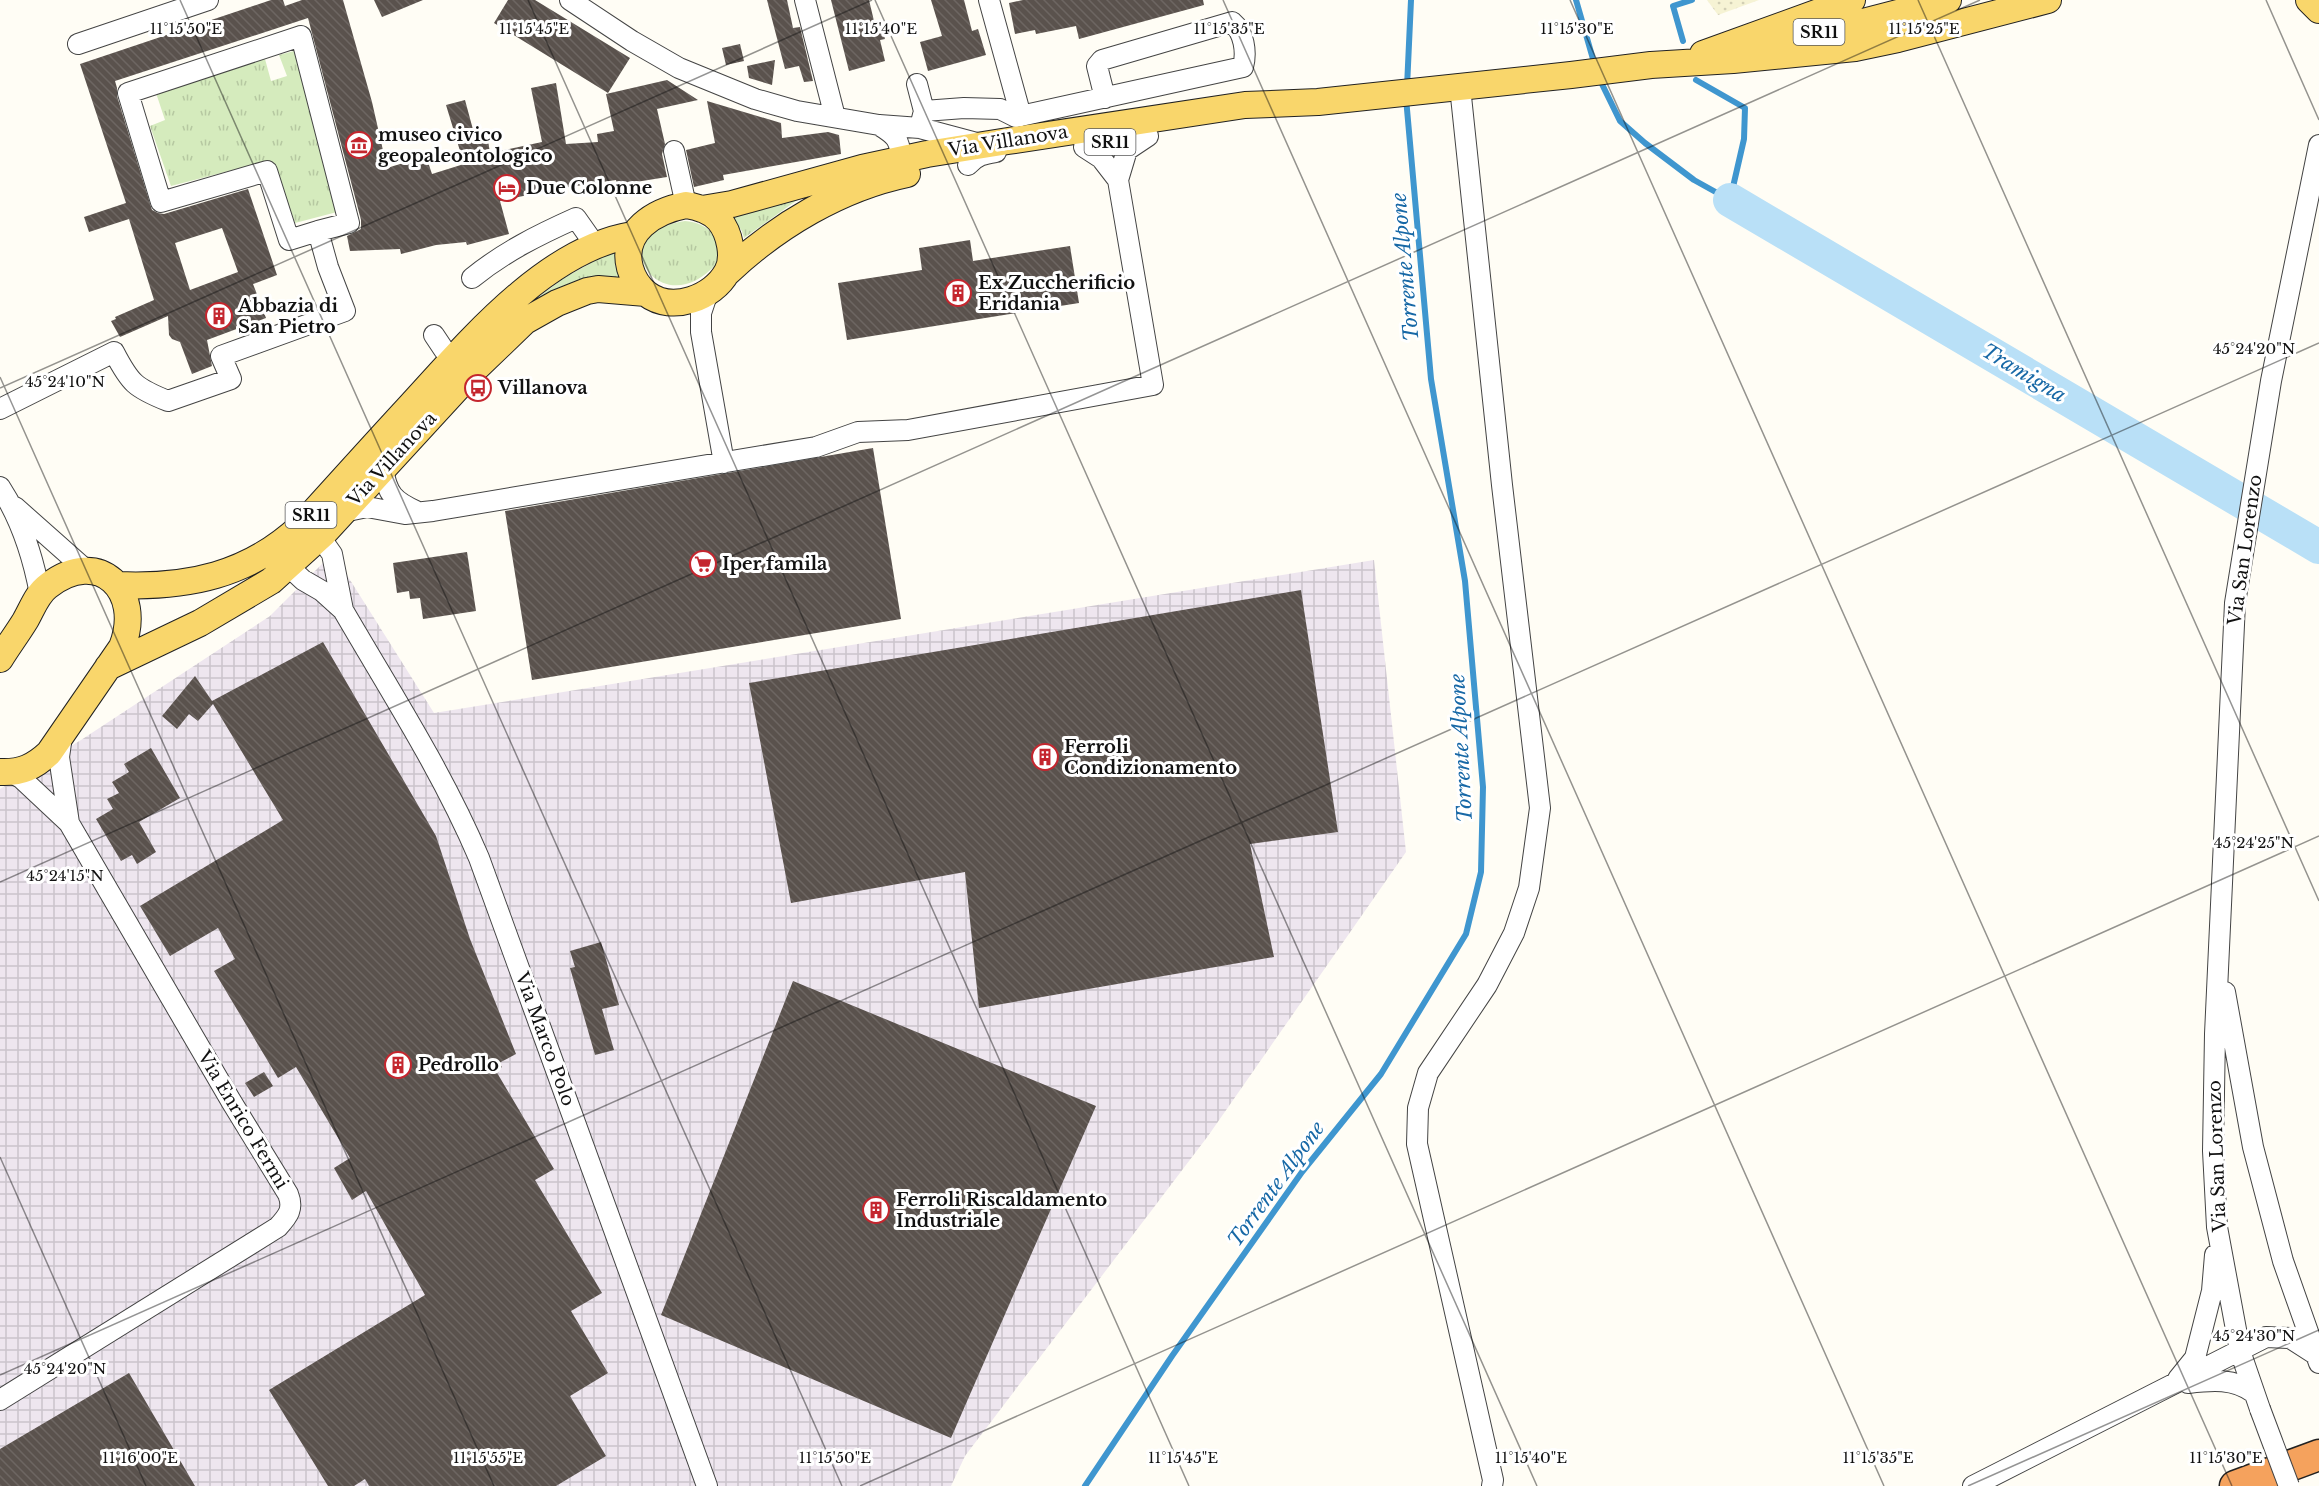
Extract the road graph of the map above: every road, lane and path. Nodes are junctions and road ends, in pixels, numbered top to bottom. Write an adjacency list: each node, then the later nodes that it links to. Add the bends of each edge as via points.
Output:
1 (208, 0): 8 (street)
2 (570, 0): 15 (street, via 679,68 755,99)
3 (805, 0): 15 (street)
4 (989, 0): 17 (street)
5 (1852, 0): 9 (main road)
6 (2048, 0): 10 (main road, via 1855,48)
7 (1941, 2): 9 (main road, SR11 / SR11, via 1832,30)
8 (78, 44)
9 (1702, 55): 10 (main road, SR11 / SR11)
10 (1651, 64): 12 (main road, SR11)
11 (917, 84): 16 (street)
12 (1460, 87): 14 (main road, Via Villanova / SR11); 64 (street, via 1540,808 1529,888 1514,933 1487,985 1428,1073 1418,1107 1417,1144)
13 (1105, 98): 13 (street, via 1097,66 1102,60 1232,22 1239,28 1246,57 1243,67); 17 (street)
14 (1318, 102): 17 (main road, Via Villanova / SR11); 19 (main road, Via Villanova / SR11, via 1248,121)
15 (835, 117): 18 (street)
16 (922, 120): 17 (street, via 964,108 1000,110); 18 (street); 22 (street)
17 (1018, 124): 22 (main road, Via Villanova / SR11)
18 (879, 126): 24 (street, via 899,141)
19 (1148, 136): 20 (main road, Via Villanova / SR11); 25 (street, via 1127,150)
20 (1084, 147): 22 (main road, Via Villanova / SR11); 25 (street, via 1101,159)
21 (674, 151): 26 (street)
22 (975, 155): 24 (main road, Via Villanova / SR11); 30 (main road, Via Villanova / SR11, via 868,185 816,209 757,245)
23 (2318, 156): 55 (street, Via San Lorenzo, via 2271,381 2235,603)
24 (902, 160): 26 (main road, Via Villanova / SR11, via 732,204)
25 (1118, 180): 39 (street, via 1153,385 908,430 869,430 816,447)
26 (694, 207): 28 (main road, SR11, via 676,207 650,219); 30 (main road, via 719,220 724,228 732,258)
27 (318, 231): 27 (street, via 349,223 301,36 128,93 161,202 267,171 289,240); 38 (street, via 345,311 221,356 231,379 168,401 142,391 127,377 114,352)
28 (632, 235): 29 (main road, Via Villanova / SR11); 33 (main road, via 628,260 635,281)
29 (595, 245): 31 (street, via 576,218 498,257); 37 (main road, Via Villanova / SR11, via 519,294)
30 (728, 272): 32 (main road, SR11)
31 (472, 278)
32 (708, 292): 34 (main road, SR11, via 692,300); 35 (street, via 701,313)
33 (646, 293): 34 (main road, SR11); 40 (main road, Via Villanova / SR11, via 587,291 525,321)
34 (675, 302): 35 (street, via 690,314)
35 (701, 332): 39 (street)
36 (434, 335): 37 (street)
37 (454, 358): 47 (main road, Via Villanova / SR11, via 300,527 273,549 212,577 162,586)
38 (0, 409)
39 (724, 463): 43 (street)
40 (383, 469): 42 (main road, Via Villanova / SR11); 43 (street, via 386,487 396,501)
41 (5, 495): 46 (street); 48 (street, via 32,558)
42 (343, 512): 43 (street, via 367,507); 44 (main road, Via Villanova / SR11)
43 (421, 513)
44 (320, 537): 45 (main road, Via Villanova / SR11); 49 (street, Via Marco Polo, via 332,554)
45 (289, 567): 49 (street, Via Marco Polo); 51 (main road, Via Villanova / SR11, via 200,623)
46 (86, 570): 47 (main road, via 104,575); 48 (main road, via 58,579)
47 (118, 585): 51 (main road, via 125,597 128,629 122,647)
48 (40, 594): 50 (main road)
49 (343, 610): 63 (street, Via Marco Polo, via 449,794 479,858)
50 (0, 659)
51 (108, 667): 52 (main road)
52 (62, 736): 53 (main road, via 37,764); 54 (street, Via Enrico Fermi, via 59,758)
53 (5, 772): 54 (street, Via Enrico Fermi, via 21,778)
54 (69, 823): 60 (street, Via Enrico Fermi, via 288,1194 291,1210 278,1227)
55 (2219, 960): 56 (street, Via San Lorenzo, via 2213,1151); 58 (street, Via San Lorenzo, via 2253,1147 2283,1261)
56 (2217, 1227): 57 (street, Via San Lorenzo); 59 (street, via 2205,1323 2195,1358)
57 (2240, 1351): 58 (street, via 2266,1337 2290,1338); 59 (street); 61 (street, Via San Lorenzo)
58 (2317, 1359)
59 (2172, 1386): 61 (street, via 2217,1380 2244,1386); 65 (street)
60 (0, 1400)
61 (2257, 1401): 67 (street, Via San Lorenzo, bridge)
62 (2319, 1455): 66 (highway)
63 (707, 1486)
64 (1492, 1486)
65 (1973, 1486)
66 (2235, 1486)
67 (2289, 1486)

